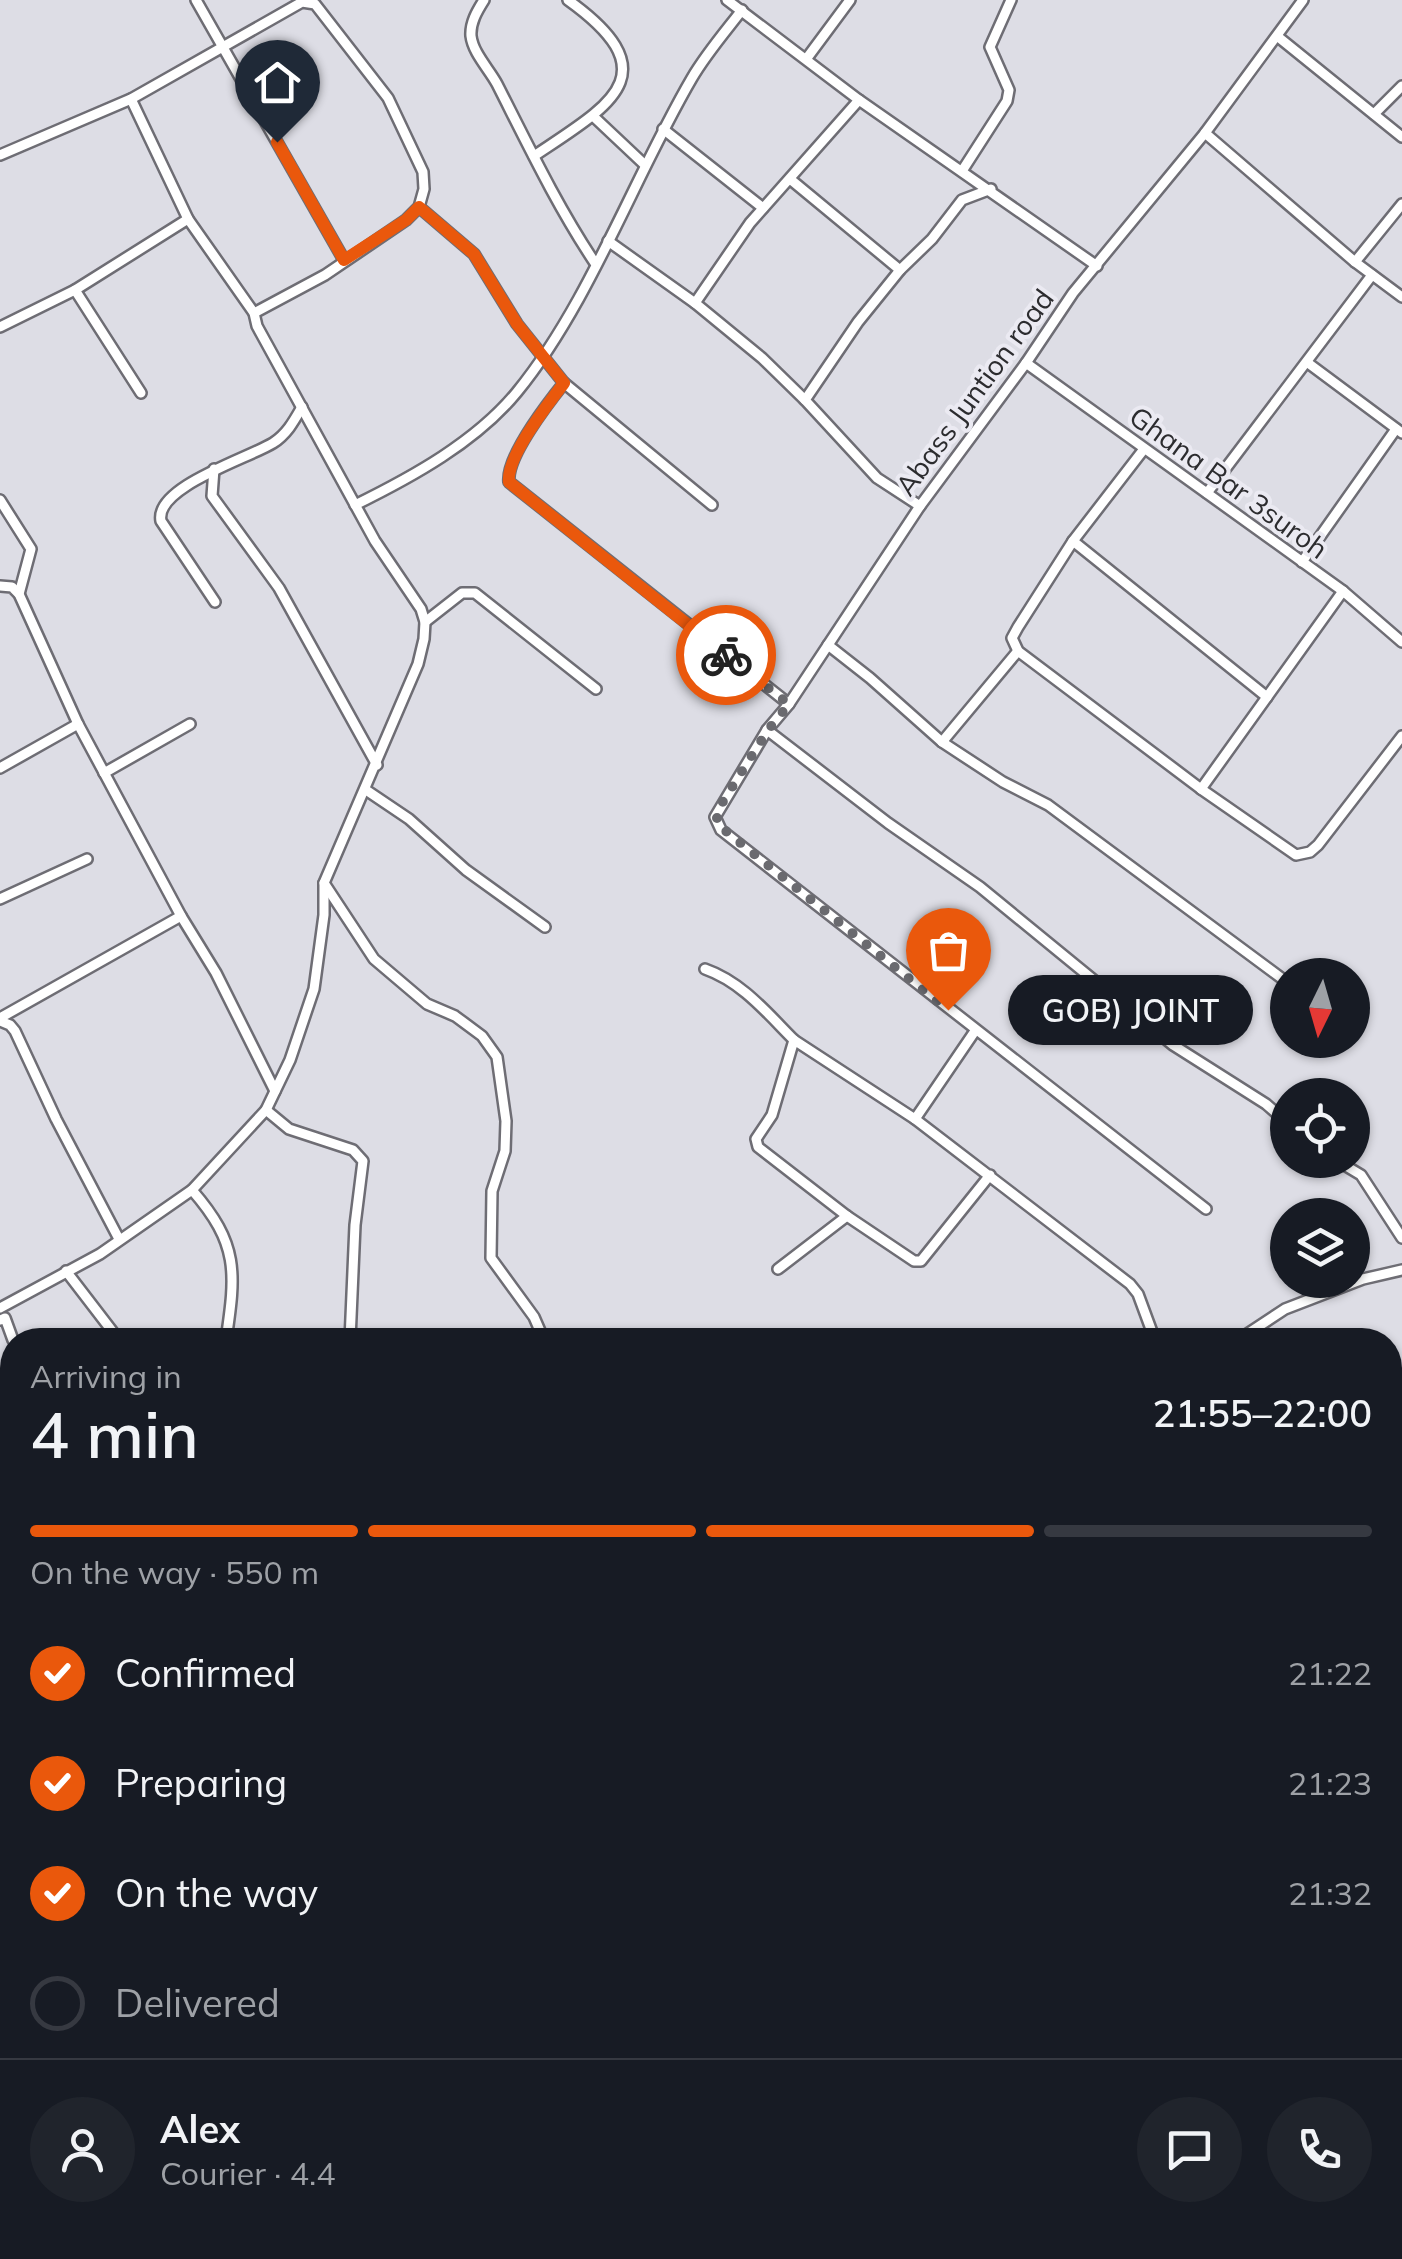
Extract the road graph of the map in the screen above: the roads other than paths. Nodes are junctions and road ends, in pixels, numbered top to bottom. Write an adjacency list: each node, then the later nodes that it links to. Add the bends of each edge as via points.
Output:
1 (196, 0): 11 (street)
2 (484, 0): 22 (street, via 471,34 475,49)
3 (568, 0): 17 (street, via 604,28 622,70 618,92)
4 (727, 0): 9 (street)
5 (850, 0): 12 (street)
6 (1012, 0): 24 (street, via 990,47 1009,90 1007,101)
7 (1304, 0): 10 (street, Abass Juntion road)
8 (317, 2): 11 (street, via 302,2); 28 (street, via 388,98 423,172)
9 (742, 10): 12 (street); 18 (street, via 694,73)
10 (1277, 36): 16 (street); 19 (street, Abass Juntion road)
11 (224, 48): 14 (street); 32 (street)
12 (808, 58): 15 (street)
13 (1402, 86): 16 (street)
14 (131, 100): 21 (street); 30 (street)
15 (859, 100): 24 (street); 25 (street)
16 (1374, 114): 20 (street)
17 (593, 116): 22 (street); 23 (street)
18 (663, 129): 23 (street); 29 (street)
19 (1204, 134): 34 (street); 35 (street, Abass Juntion road)
20 (1402, 137)
21 (0, 156)
22 (534, 156): 33 (street)
23 (645, 165): 31 (street)
24 (962, 171): 26 (street)
25 (790, 179): 29 (street); 36 (street)
26 (991, 190): 35 (street); 36 (street, via 962,200)
27 (1402, 204): 34 (street)
28 (419, 207): 32 (street); 43 (street, via 474,254)
29 (763, 208): 40 (street)
30 (188, 220): 38 (street); 41 (street)
31 (608, 241): 33 (street); 40 (street)
32 (344, 260): 41 (street)
33 (595, 262): 43 (street)
34 (1355, 262): 37 (street)
35 (1097, 266): 44 (street, Abass Juntion road)
36 (900, 270): 48 (street)
37 (1372, 275): 39 (street); 45 (street)
38 (75, 290): 42 (street); 47 (street)
39 (1402, 297)
40 (695, 303): 48 (street)
41 (254, 314): 49 (street)
42 (0, 328)
43 (542, 358): 46 (street); 56 (street, via 475,432)
44 (1026, 363): 51 (street, Ghana Bar 3suroh); 57 (street, Abass Juntion road)
45 (1308, 363): 50 (street); 53 (street)
46 (564, 383): 55 (street); 70 (street, via 517,454 509,482)
47 (141, 393)
48 (805, 400): 57 (street, via 877,478)
49 (302, 406): 52 (street, via 290,429 272,443); 56 (street)
50 (1399, 430): 59 (street)
51 (1144, 449): 53 (street, Ghana Bar 3suroh); 58 (street)
52 (214, 469): 63 (street, via 165,502 160,513); 76 (street, via 212,496 279,588)
53 (1207, 494): 59 (street, Ghana Bar 3suroh)
54 (0, 500): 62 (street, via 31,549)
55 (712, 505)
56 (355, 506): 64 (street)
57 (920, 506): 66 (street, Abass Juntion road)
58 (1073, 541): 67 (street, via 1012,638); 69 (street)
59 (1302, 562): 61 (street, Ghana Bar 3suroh)
60 (0, 586): 62 (street)
61 (1343, 591): 65 (street, Ghana Bar 3suroh); 69 (street)
62 (20, 594): 71 (street)
63 (216, 602)
64 (425, 622): 68 (street, via 462,593 475,593); 76 (street, via 418,664)
65 (1402, 642)
66 (828, 645): 70 (street, Abass Juntion road); 75 (street)
67 (1018, 651): 75 (street); 79 (street)
68 (596, 690)
69 (1267, 697): 79 (street)
70 (789, 704): 73 (street, Abass Juntion road)
71 (78, 724): 77 (street); 78 (street)
72 (190, 724): 78 (street)
73 (768, 730): 89 (street, Abass Juntion road, via 717,811 721,830); 92 (street, via 980,887 1173,1045)
74 (1402, 736): 79 (street, via 1318,845 1301,856)
75 (942, 742): 87 (street, via 1048,805)
76 (377, 765): 80 (street)
77 (0, 768)
78 (104, 773): 84 (street)
79 (1200, 789)
80 (366, 790): 82 (street); 85 (street)
81 (86, 860): 83 (street)
82 (324, 883): 91 (street, via 314,989); 109 (street, via 374,959 428,1004 482,1036 497,1057 506,1121 492,1191 491,1258)
83 (0, 899)
84 (181, 916): 88 (street); 91 (street)
85 (546, 927)
86 (704, 970): 90 (street, via 749,994)
87 (1270, 970)
88 (0, 1020): 101 (street, via 14,1031)
89 (975, 1031): 94 (street); 98 (street)
90 (794, 1040): 94 (street); 99 (street, via 758,1147)
91 (275, 1091): 93 (street)
92 (1270, 1108)
93 (266, 1110): 97 (street); 108 (street, via 289,1129 353,1150 363,1161)
94 (915, 1119): 95 (street)
95 (990, 1175): 99 (street, via 921,1261); 110 (street, via 1130,1284)
96 (1363, 1178): 100 (street)
97 (192, 1190): 101 (street); 107 (street, via 231,1254)
98 (1206, 1210)
99 (847, 1216): 102 (street)
100 (1402, 1238)
101 (119, 1239): 104 (street)
102 (778, 1268)
103 (1402, 1270): 111 (street, via 1284,1309)
104 (66, 1271): 105 (street); 106 (street)
105 (0, 1308)
106 (110, 1328)
107 (227, 1328)
108 (351, 1328)
109 (539, 1328)
110 (1150, 1328)
111 (1256, 1328)

